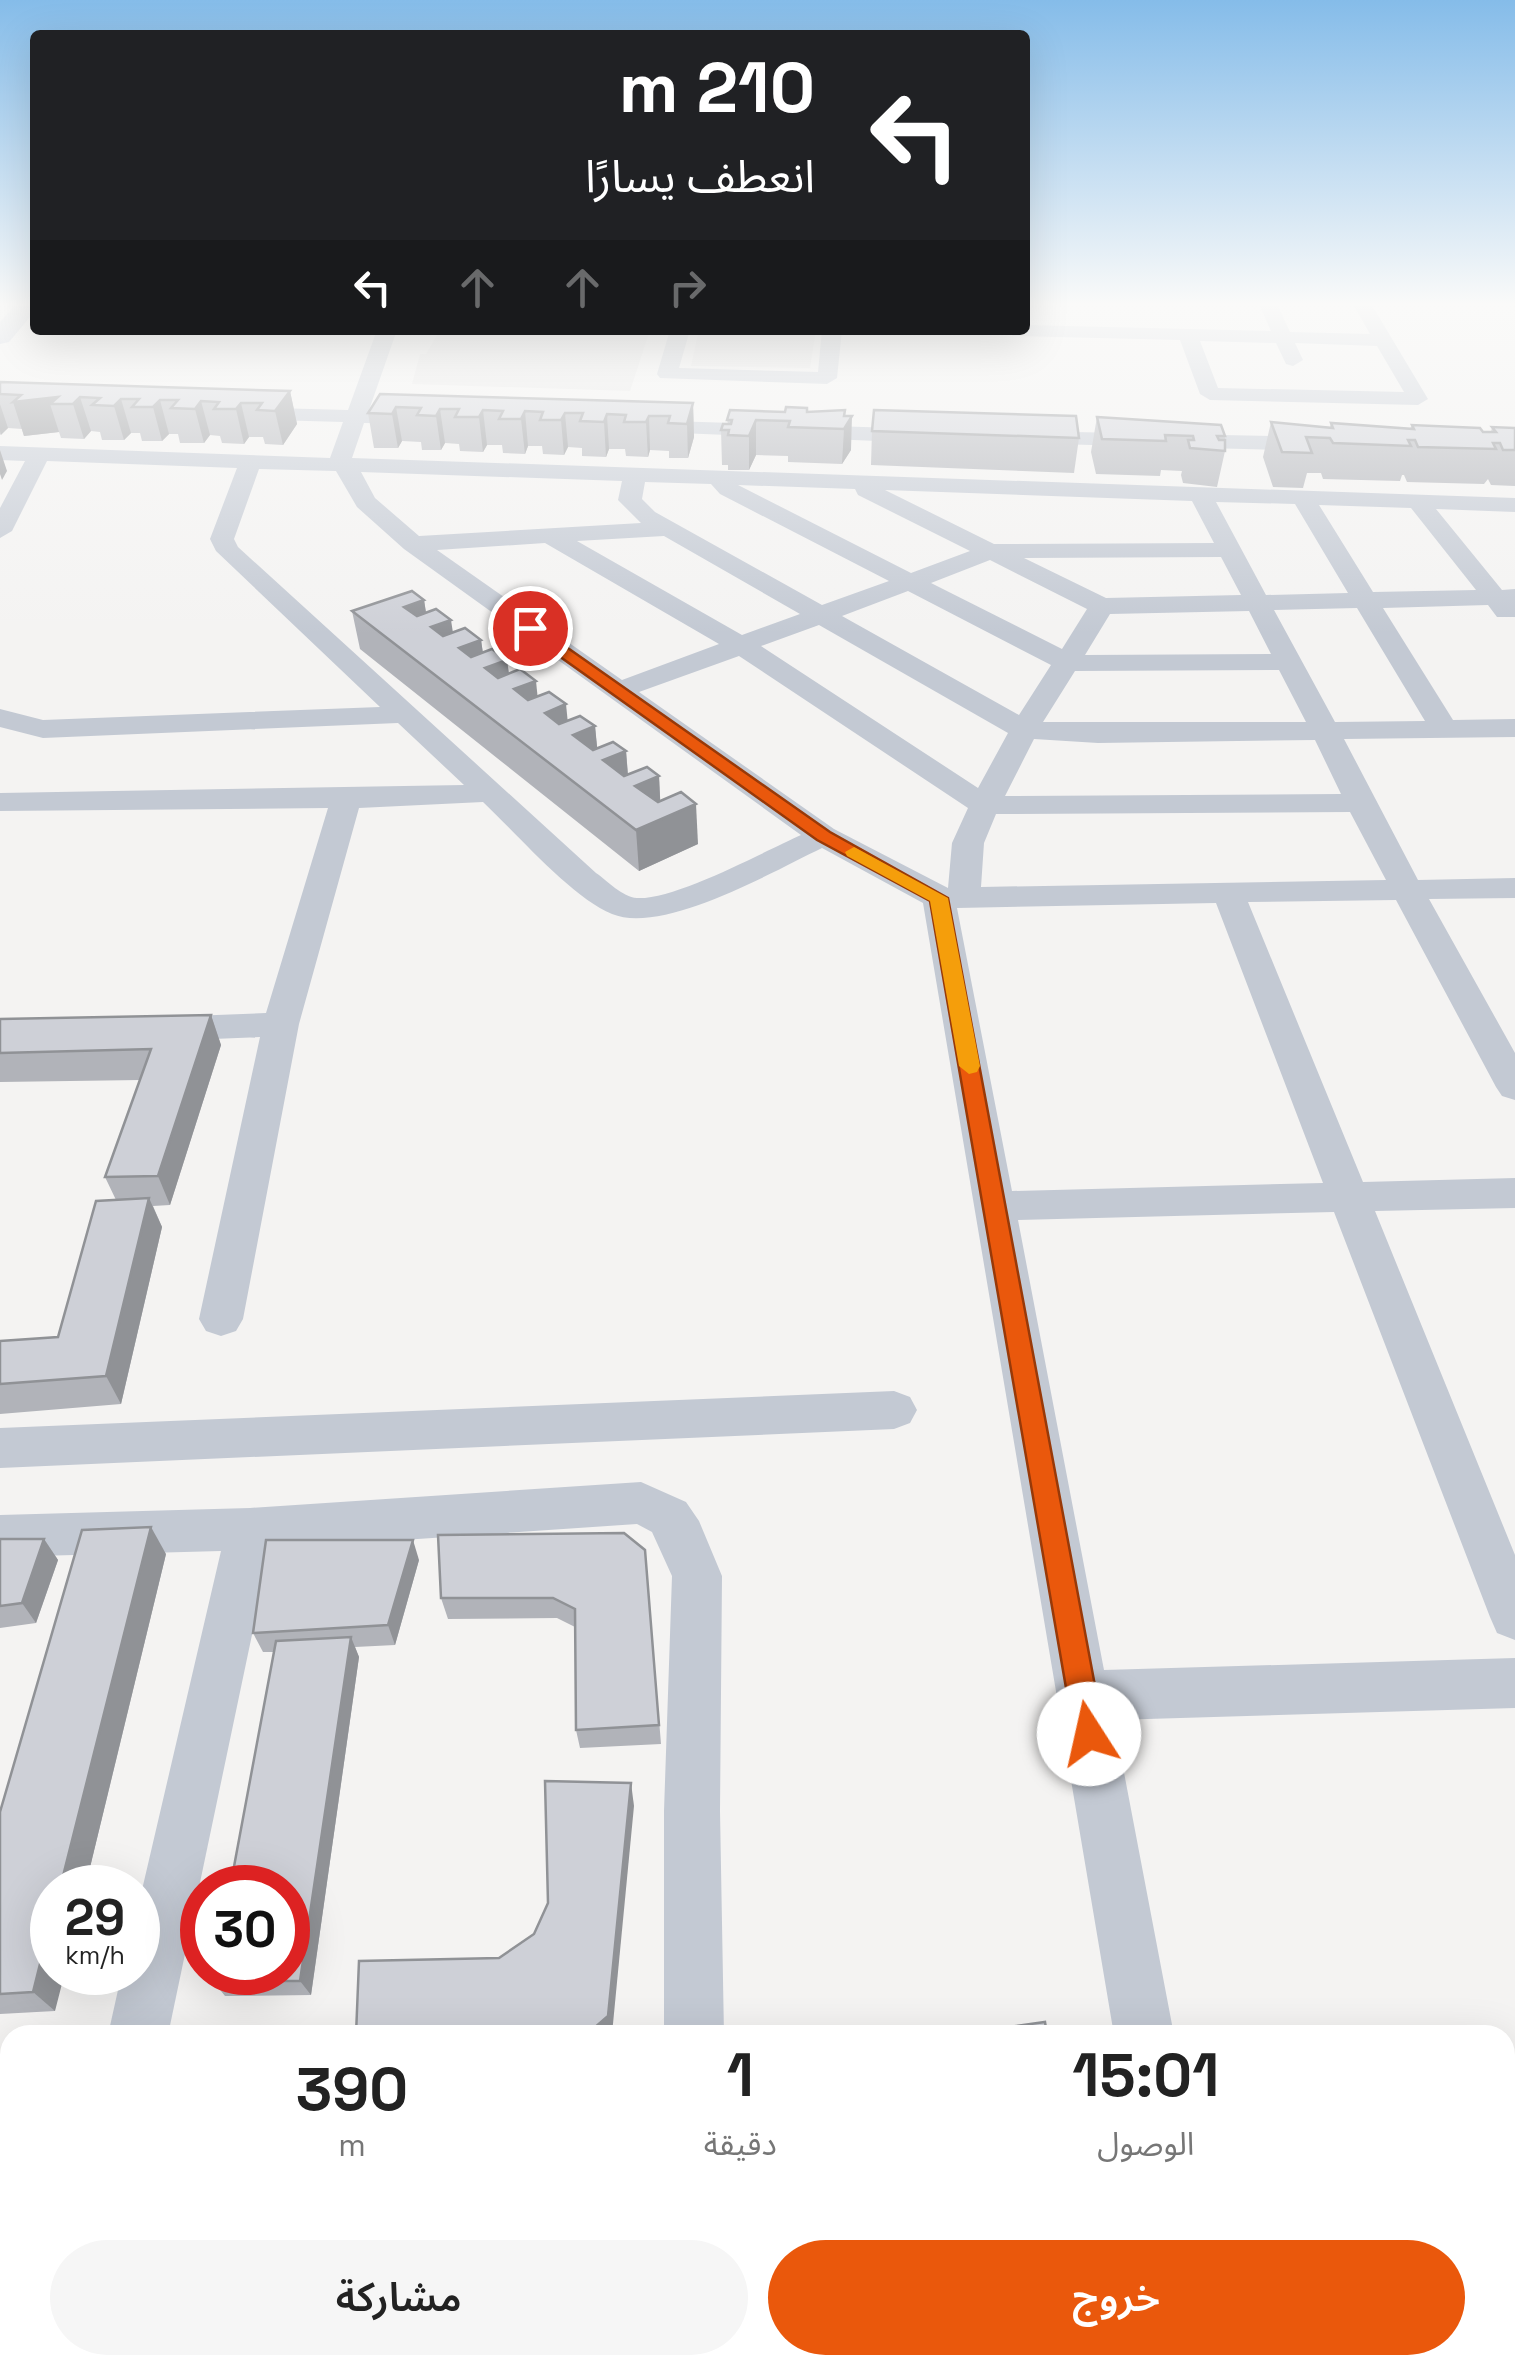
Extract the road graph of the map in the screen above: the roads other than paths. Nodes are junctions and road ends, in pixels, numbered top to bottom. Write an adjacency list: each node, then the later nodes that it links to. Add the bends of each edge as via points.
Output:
1 (241, 413): 4 (street)
2 (357, 413): 4 (street)
3 (380, 413): 11 (street)
4 (356, 417): 11 (street); 11 (street)
5 (441, 419): 11 (street)
6 (612, 426): 7 (street)
7 (951, 436)
8 (1010, 438): 9 (street)
9 (1248, 442): 10 (street); 19 (street)
10 (1347, 445)
11 (363, 449): 14 (street); 15 (street); 26 (street, via 365,502)
12 (0, 454): 13 (street)
13 (40, 454): 14 (street); 24 (street)
14 (250, 462): 40 (street, via 222,538 228,551)
15 (635, 475): 16 (street); 23 (street, via 630,500)
16 (717, 478): 17 (street); 29 (street, via 728,490)
17 (852, 483): 18 (street); 28 (street)
18 (1200, 494): 19 (street); 27 (street)
19 (1266, 496): 20 (street)
20 (1302, 498): 21 (street); 31 (street)
21 (1418, 502): 22 (street); 30 (street)
22 (1515, 505)
23 (666, 529): 25 (street); 34 (street)
24 (0, 531)
25 (550, 536): 26 (street); 36 (street)
26 (413, 544): 39 (street)
27 (1229, 550): 28 (street); 32 (street)
28 (992, 552): 29 (street); 33 (street)
29 (909, 581): 34 (street); 38 (street)
30 (1505, 597): 31 (street); 35 (street)
31 (1365, 600): 32 (street); 43 (street)
32 (1257, 602): 33 (street); 37 (street)
33 (1102, 606): 38 (street)
34 (819, 615): 36 (street); 44 (street)
35 (1515, 622)
36 (740, 645): 39 (street); 50 (street)
37 (1289, 662): 38 (street); 45 (street)
38 (1069, 663): 44 (street)
39 (617, 690): 51 (street)
40 (408, 714): 41 (street, via 43,729); 46 (street)
41 (0, 718)
42 (1515, 728): 43 (street)
43 (1444, 729): 45 (street)
44 (1024, 730): 45 (street); 50 (street)
45 (1326, 731): 49 (street)
46 (489, 793): 47 (street); 51 (street, via 585,880 625,907 646,910)
47 (346, 799): 48 (street); 56 (street)
48 (0, 802)
49 (1360, 804): 50 (street); 53 (street)
50 (985, 805): 55 (street)
51 (823, 836): 55 (street)
52 (1515, 888): 53 (street)
53 (1410, 890): 54 (street); 58 (street)
54 (1229, 895): 55 (street); 61 (street)
55 (952, 899): 62 (street)
56 (281, 1024): 57 (street); 63 (street)
57 (130, 1029)
58 (1504, 1044): 59 (street)
59 (1515, 1087)
60 (1515, 1193): 61 (street)
61 (1349, 1197): 62 (street); 68 (street)
62 (994, 1206): 70 (street)
63 (222, 1320)
64 (894, 1410): 65 (street)
65 (0, 1448)
66 (250, 1528): 67 (street); 71 (street); 72 (street, via 641,1503 668,1517 697,1576)
67 (0, 1536)
68 (1515, 1617)
69 (1515, 1683): 70 (street)
70 (1082, 1696): 73 (street)
71 (140, 2025)
72 (694, 2025)
73 (1142, 2025)

